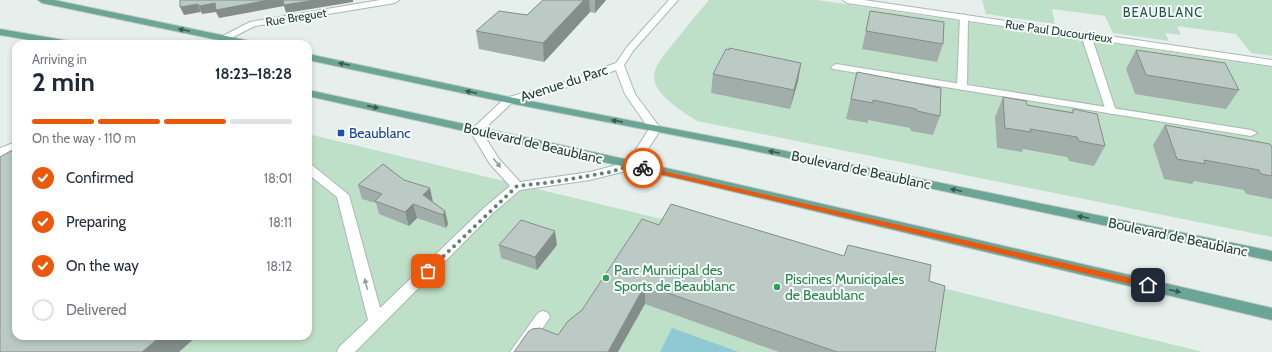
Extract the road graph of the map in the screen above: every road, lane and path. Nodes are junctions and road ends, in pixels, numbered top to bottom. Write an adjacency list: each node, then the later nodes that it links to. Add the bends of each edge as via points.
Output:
1 (42, 0): 8 (main road, one-way to 1)
2 (395, 0): 8 (street, Rue Breguet, via 253,24)
3 (674, 0): 14 (street, Avenue du Parc, via 630,49)
4 (847, 0): 5 (street, Rue Paul Ducourtieux)
5 (964, 17): 7 (street, Rue Paul Ducourtieux); 16 (street)
6 (0, 32): 9 (main road)
7 (1086, 35): 13 (street, Rue Paul Ducourtieux); 19 (street)
8 (222, 38): 10 (street, Rue Breguet); 11 (main road)
9 (46, 40)
10 (219, 40)
11 (231, 40)
12 (312, 58): 18 (main road, Boulevard de Beaublanc, one-way to 12)
13 (1272, 63)
14 (620, 65): 18 (street, Avenue du Parc, via 571,83); 20 (street, Avenue du Parc, via 630,94)
15 (836, 67): 16 (street)
16 (962, 87): 19 (street)
17 (312, 93): 21 (main road, Boulevard de Beaublanc, one-way to 21)
18 (509, 100): 20 (main road, Boulevard de Beaublanc, one-way to 18); 21 (street)
19 (1111, 111): 22 (street)
20 (655, 129): 25 (street); 28 (main road, Boulevard de Beaublanc, one-way to 20)
21 (476, 131): 25 (main road, Boulevard de Beaublanc); 27 (street, one-way to 27, via 494,161)
22 (1251, 133)
23 (12, 147): 24 (street)
24 (0, 153)
25 (632, 165): 27 (street, via 610,172); 29 (main road, Boulevard de Beaublanc, one-way to 29)
26 (312, 171): 31 (street, one-way to 26, via 343,195)
27 (517, 186): 31 (street, via 489,210)
28 (1272, 256)
29 (1272, 314)
30 (543, 317): 33 (street)
31 (376, 322): 32 (street)
32 (345, 352)
33 (518, 352)

